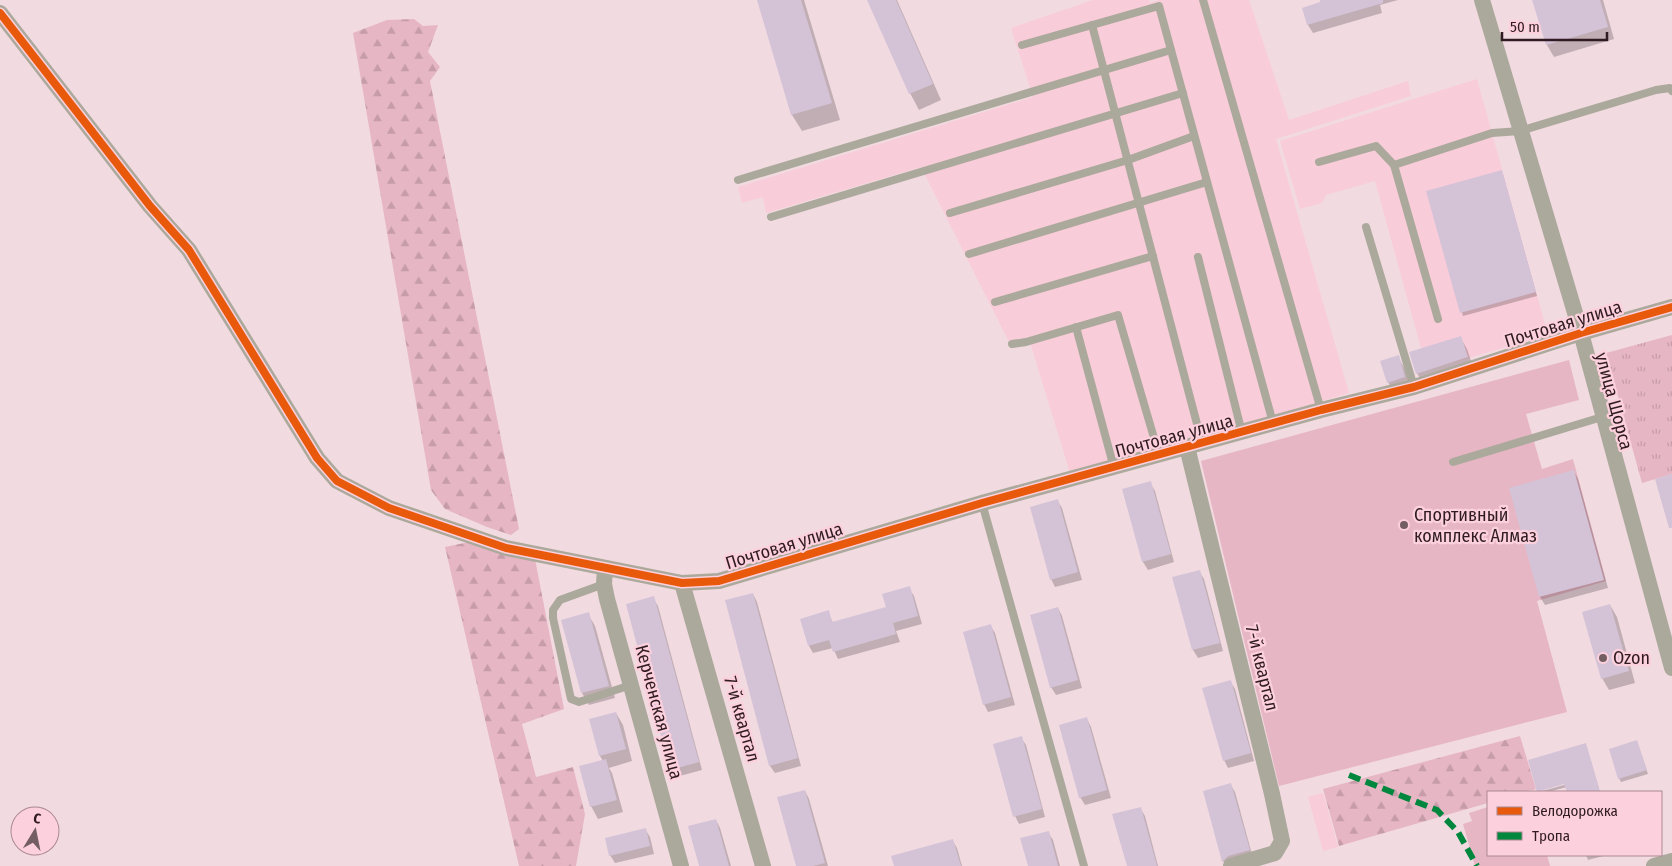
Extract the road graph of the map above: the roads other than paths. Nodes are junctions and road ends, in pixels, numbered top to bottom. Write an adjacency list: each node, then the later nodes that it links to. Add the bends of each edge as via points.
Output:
1 (1203, 0): 32 (lane)
2 (1482, 0): 11 (street, улица Щорса)
3 (0, 13): 41 (street, Почтовая улица, via 188,250 317,458 337,481 389,508 506,548)
4 (1092, 25): 5 (lane); 6 (lane, via 1159,6); 7 (lane)
5 (1022, 45)
6 (1171, 50): 7 (lane); 9 (lane)
7 (1104, 70): 10 (lane); 16 (lane)
8 (1672, 91): 11 (lane, via 1670,88 1656,90)
9 (1183, 93): 10 (lane); 12 (lane)
10 (1115, 112): 13 (lane); 20 (lane)
11 (1520, 131): 15 (lane, via 1492,133); 29 (street, улица Щорса)
12 (1194, 136): 13 (lane); 17 (lane)
13 (1128, 160): 18 (lane); 19 (lane)
14 (1319, 162): 15 (lane, via 1376,146)
15 (1394, 165): 27 (lane)
16 (738, 180)
17 (1207, 182): 18 (lane); 34 (lane)
18 (1139, 203): 22 (lane); 23 (lane)
19 (950, 214)
20 (771, 217)
21 (1366, 226): 31 (lane)
22 (968, 254)
23 (1153, 256): 25 (lane); 36 (lane)
24 (1198, 257): 35 (lane)
25 (995, 302)
26 (1672, 308): 29 (street, Почтовая улица)
27 (1438, 319)
28 (1076, 327): 30 (lane); 37 (lane, via 1118,315); 39 (lane)
29 (1580, 333): 31 (street, Почтовая улица); 33 (street, улица Щорса)
30 (1012, 344)
31 (1414, 387): 32 (street, Почтовая улица)
32 (1321, 410): 34 (street, Почтовая улица)
33 (1602, 417): 38 (lane); 43 (street, улица Щорса)
34 (1273, 424): 35 (street, Почтовая улица)
35 (1242, 433): 36 (street, Почтовая улица)
36 (1195, 445): 37 (street, Почтовая улица); 50 (street, 7-й квартал, via 1282,841 1274,853)
37 (1159, 455): 39 (street, Почтовая улица)
38 (1453, 462)
39 (1114, 468): 40 (street, Почтовая улица)
40 (982, 503): 42 (street, Почтовая улица, via 718,581); 49 (lane)
41 (604, 576): 42 (street, Почтовая улица); 45 (street, Керченская улица); 45 (lane, via 560,600 553,610 571,699 579,702)
42 (682, 582): 48 (street, 7-й квартал)
43 (1666, 622): 44 (street, улица Щорса)
44 (1672, 668)
45 (631, 685): 47 (street, Керченская улица)
46 (1672, 860): 51 (street)
47 (681, 866)
48 (763, 866)
49 (1084, 866)
50 (1232, 866)
51 (1654, 866)

